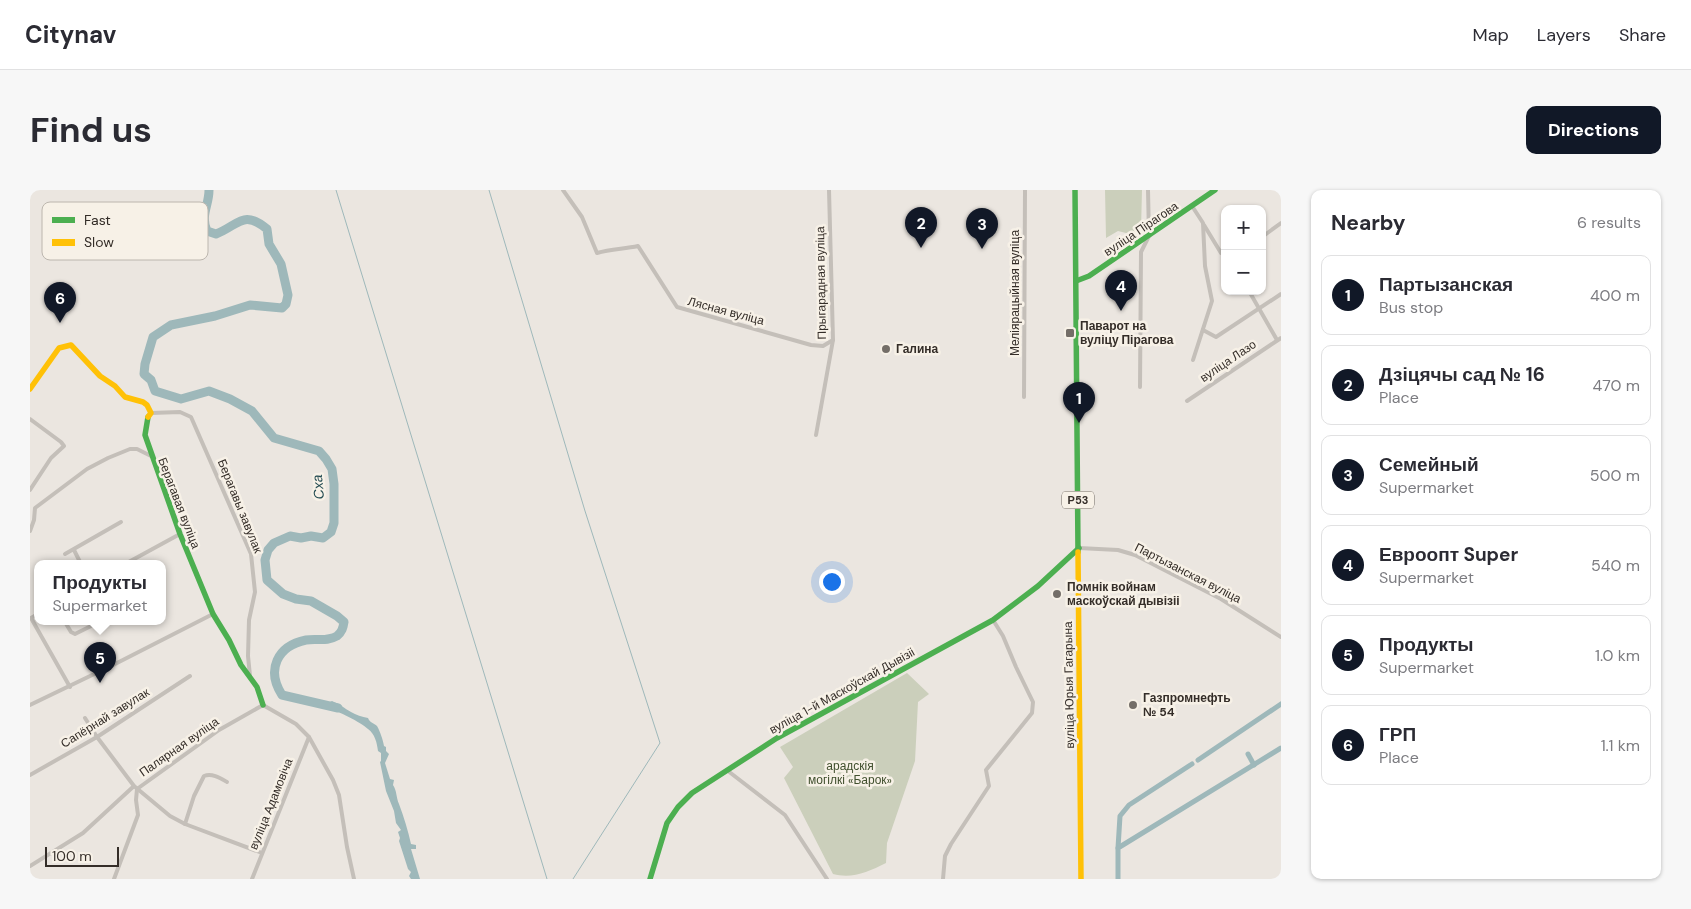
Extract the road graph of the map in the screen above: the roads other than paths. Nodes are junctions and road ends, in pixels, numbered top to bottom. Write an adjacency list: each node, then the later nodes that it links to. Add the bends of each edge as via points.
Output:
1 (563, 190): 19 (street, Лясная вуліца, via 582,216 597,253 638,246 677,308 811,345 823,346)
2 (829, 190): 19 (street, Прыгарадная вуліца)
3 (1025, 190): 23 (street, Меліярацыйная вуліца)
4 (1075, 190): 13 (street, Р53)
5 (1148, 190): 11 (street)
6 (1213, 191): 7 (street, вуліца Пірагова)
7 (1192, 206): 8 (street); 11 (street, вуліца Пірагова)
8 (1203, 224): 12 (street); 17 (street, via 1205,266 1212,301)
9 (1281, 224): 10 (street)
10 (1266, 234)
11 (1149, 236): 13 (street, вуліца Пірагова, via 1089,276); 21 (street, via 1141,252)
12 (1221, 253)
13 (1076, 281): 35 (street, вуліца Юрыя Гагарына / Р53)
14 (1281, 294): 16 (street)
15 (1252, 295): 16 (street)
16 (1258, 309): 17 (street, via 1216,337); 18 (street)
17 (1203, 330): 20 (street)
18 (1279, 339): 24 (street, вуліца Лазо)
19 (833, 340): 27 (street, Прыгарадная вуліца)
20 (1193, 360)
21 (1140, 387)
22 (30, 389): 25 (street, via 59,348 70,345 125,397 143,402)
23 (1024, 397)
24 (1187, 401)
25 (151, 412): 28 (street, Берагавая вуліца, via 147,416 144,436); 47 (street, Берагавы завулак, via 180,412 191,417 251,554 255,592 249,620)
26 (30, 419): 29 (street, via 64,446 51,458)
27 (816, 435)
28 (151, 456): 30 (street, via 130,449 108,458 87,469); 34 (street, Берагавая вуліца)
29 (30, 490)
30 (36, 508): 31 (street); 33 (street)
31 (30, 510)
32 (121, 522): 36 (street)
33 (30, 532)
34 (180, 534): 39 (street); 40 (street, Берагавая вуліца)
35 (1079, 548): 41 (street, вуліца 1-й Маскоўскай Дывізіі, via 1046,581); 45 (street, Партызанская вуліца, via 1118,550 1134,556 1221,599); 67 (street, вуліца Юрыя Гагарына / Р53)
36 (74, 550): 37 (street); 38 (street)
37 (65, 554)
38 (79, 560)
39 (132, 560)
40 (213, 614): 47 (street, Берагавая вуліца); 48 (street)
41 (993, 620): 54 (street, вуліца 1-й Маскоўскай Дывізіі, via 777,738); 66 (street, via 1033,708 986,770 989,786 945,856)
42 (35, 625): 48 (street)
43 (67, 625): 44 (street, via 75,634)
44 (93, 625)
45 (1281, 637)
46 (190, 676): 52 (street, Сапёрнай завулак)
47 (250, 678): 49 (street, Берагавая вуліца)
48 (70, 687): 50 (street)
49 (263, 705): 53 (street, via 296,724); 57 (street, Палярная вуліца, via 220,730)
50 (30, 706)
51 (85, 718): 52 (street)
52 (97, 737): 55 (street, Сапёрнай завулак); 57 (street)
53 (309, 737): 59 (street, вуліца Адамовіча); 63 (street, via 340,795)
54 (728, 771): 64 (street, вуліца 1-й Маскоўскай Дывізіі, via 692,793 671,814); 65 (street, via 785,815)
55 (30, 775)
56 (227, 782): 58 (street, via 208,774 204,776)
57 (136, 788): 58 (street); 60 (street, via 83,833); 61 (street, Палярная вуліца, via 138,815)
58 (185, 824): 59 (street)
59 (262, 853): 62 (street, вуліца Адамовіча)
60 (30, 866)
61 (114, 879)
62 (252, 879)
63 (354, 879)
64 (650, 879)
65 (827, 879)
66 (943, 879)
67 (1081, 879)

